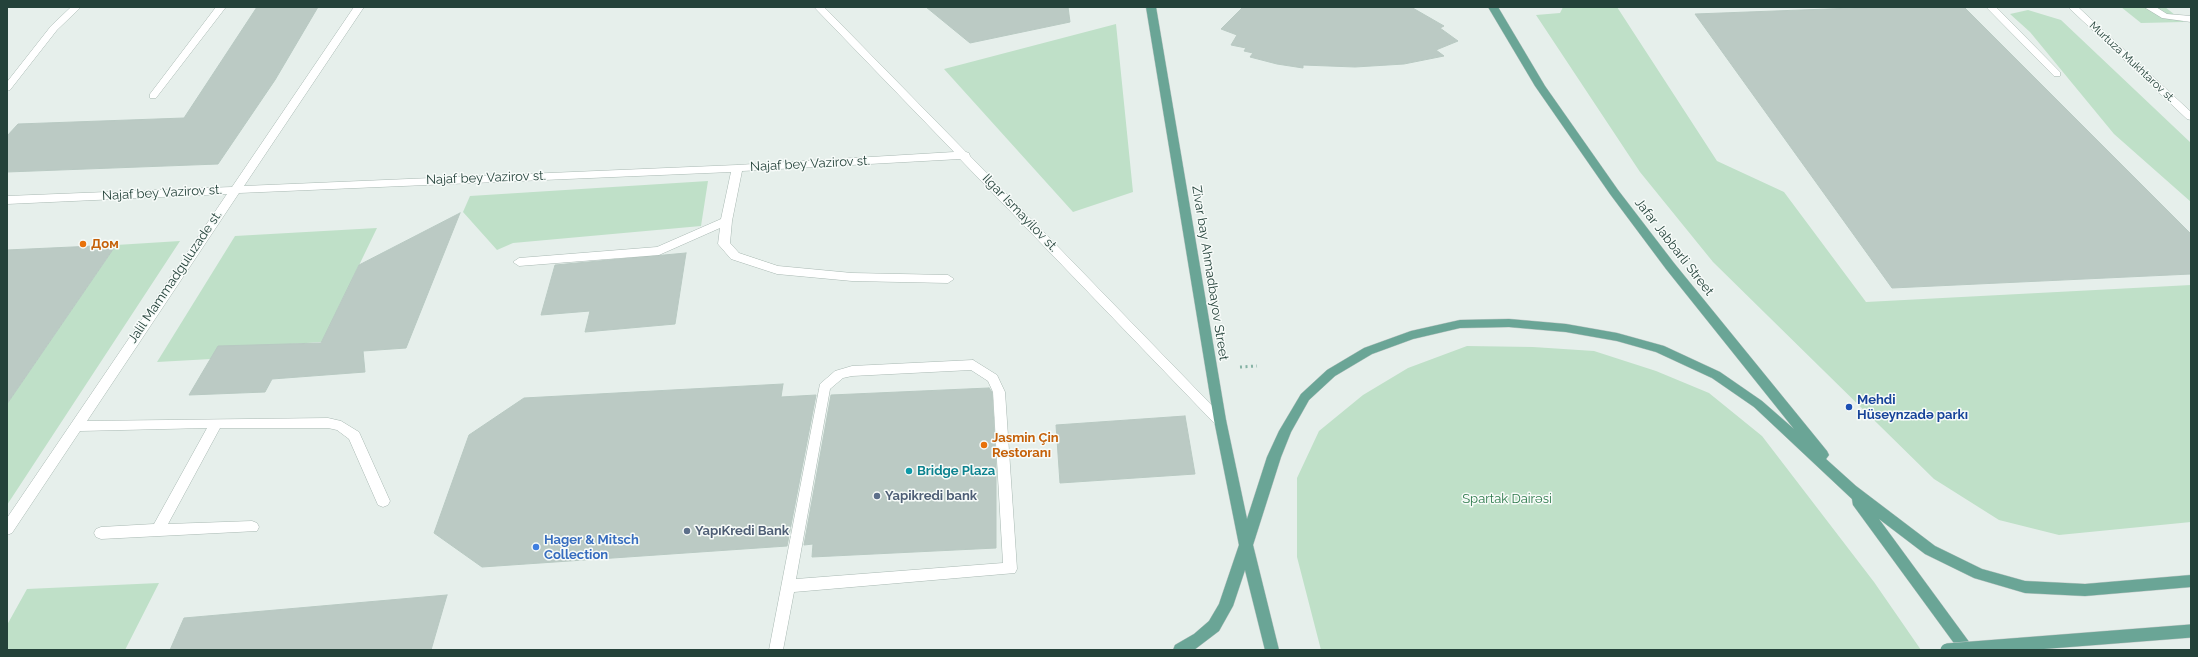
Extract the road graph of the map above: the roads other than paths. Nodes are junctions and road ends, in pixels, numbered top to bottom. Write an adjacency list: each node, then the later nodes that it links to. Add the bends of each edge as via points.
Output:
1 (76, 7): 12 (street, via 54,28)
2 (222, 7): 13 (street)
3 (359, 7): 17 (street, Jalil Mammadguluzade st.)
4 (819, 7): 15 (street, Ilgar Ismayilov st.)
5 (1151, 7): 22 (main road, Zivar bay Ahmadbayov Street)
6 (1493, 7): 25 (main road, Jafar Jabbarli Street, via 1540,86 1614,192 1684,284)
7 (1991, 7): 11 (street)
8 (2073, 7): 14 (street, Murtuza Mukhtarov st.)
9 (2149, 7): 10 (street, via 2165,16)
10 (2191, 19)
11 (2057, 74)
12 (7, 88)
13 (153, 96)
14 (2191, 118)
15 (965, 155): 16 (street, Najaf bey Vazirov st.); 22 (street, Ilgar Ismayilov st.)
16 (737, 168): 17 (street, Najaf bey Vazirov st.); 19 (street)
17 (234, 189): 18 (street, Najaf bey Vazirov st.); 24 (street, Jalil Mammadguluzade st.)
18 (7, 200)
19 (726, 221): 20 (street, via 659,251); 21 (street, via 724,244 735,256 777,270 852,277)
20 (520, 262)
21 (948, 278)
22 (1220, 420): 31 (main road, Zivar bay Ahmadbayov Street)
23 (216, 423): 24 (street); 26 (street, via 328,423 341,426 354,436); 29 (street)
24 (75, 426): 28 (street, Jalil Mammadguluzade st.)
25 (1851, 490): 31 (main road, via 1758,404 1716,375 1660,349 1617,337 1566,328 1509,323 1460,324 1411,335 1368,351 1331,374 1305,397 1285,431 1274,457); 32 (main road, via 1930,550 1979,574 2025,587 2085,590); 39 (main road)
26 (383, 501)
27 (252, 527): 29 (street)
28 (7, 529)
29 (158, 530): 30 (street)
30 (101, 533)
31 (1245, 542): 36 (main road, via 1226,606 1214,626); 37 (main road, Zivar bay Ahmadbayov Street)
32 (2191, 581)
33 (789, 586): 33 (street, via 1010,569 999,392 993,378 973,365 852,371 838,374 824,387); 35 (street)
34 (2191, 630): 38 (main road, bridge)
35 (776, 650)
36 (1180, 650)
37 (1272, 650)
38 (1947, 650)
39 (1968, 650)

